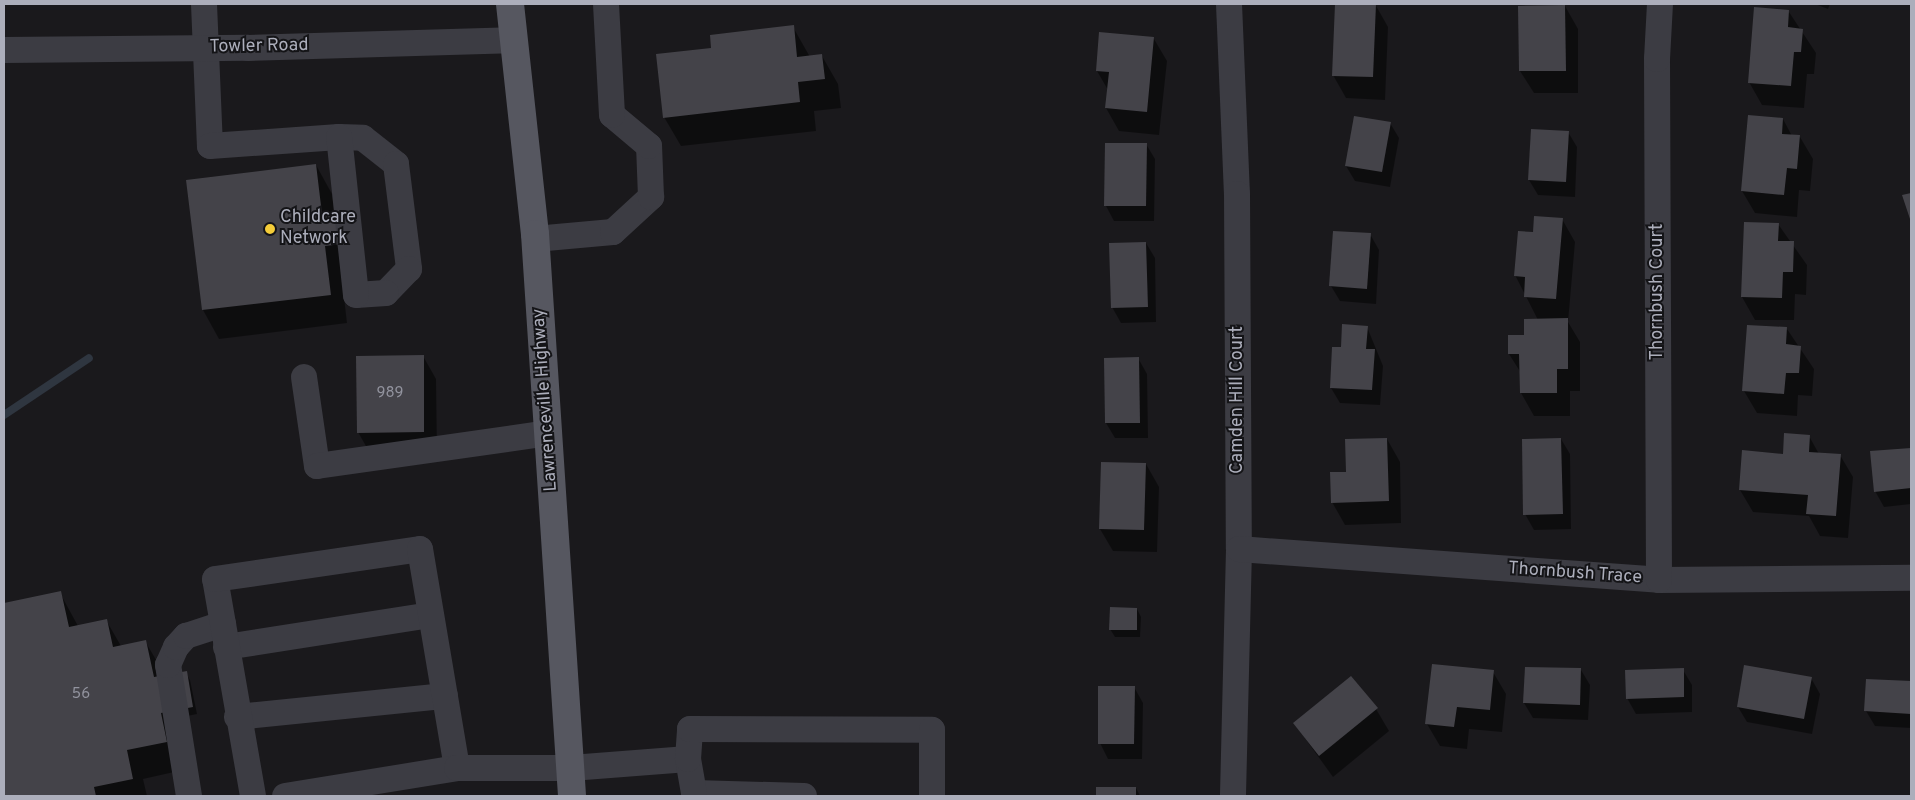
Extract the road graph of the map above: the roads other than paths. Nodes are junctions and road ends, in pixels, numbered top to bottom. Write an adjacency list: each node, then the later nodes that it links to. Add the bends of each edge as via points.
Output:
1 (204, 4): 7 (street)
2 (510, 4): 6 (main road, Lawrenceville Highway)
3 (606, 4): 10 (street, via 612,115 649,146 651,197 613,232)
4 (1229, 4): 13 (street, Camden Hill Court, via 1237,194)
5 (1660, 4): 15 (street, Thornbush Court, via 1657,59)
6 (514, 40): 7 (street, Towler Road); 10 (main road, Lawrenceville Highway)
7 (204, 48): 8 (street, Towler Road); 9 (street, via 210,146)
8 (4, 50)
9 (339, 137): 9 (street, via 363,138 396,164 409,269 386,293 356,295)
10 (535, 239): 12 (main road, Lawrenceville Highway)
11 (304, 377): 12 (street, via 317,466)
12 (548, 433): 22 (main road, Lawrenceville Highway)
13 (1239, 549): 15 (street, Thornbush Trace); 29 (street, Camden Hill Court)
14 (1911, 578): 15 (street, Thornbush Trace)
15 (1660, 580)
16 (431, 615): 17 (street); 17 (street, via 420,549 215,579); 18 (street)
17 (224, 635): 19 (street); 23 (street, via 186,636 176,647 168,665)
18 (445, 696): 19 (street); 21 (street)
19 (237, 717): 24 (street)
20 (688, 759): 22 (street); 27 (street, via 694,793); 28 (street, via 690,729 932,730)
21 (457, 768): 22 (street); 25 (street)
22 (571, 768): 26 (main road, Lawrenceville Highway)
23 (189, 796)
24 (253, 796)
25 (284, 796)
26 (572, 796)
27 (804, 796)
28 (932, 796)
29 (1234, 796)

